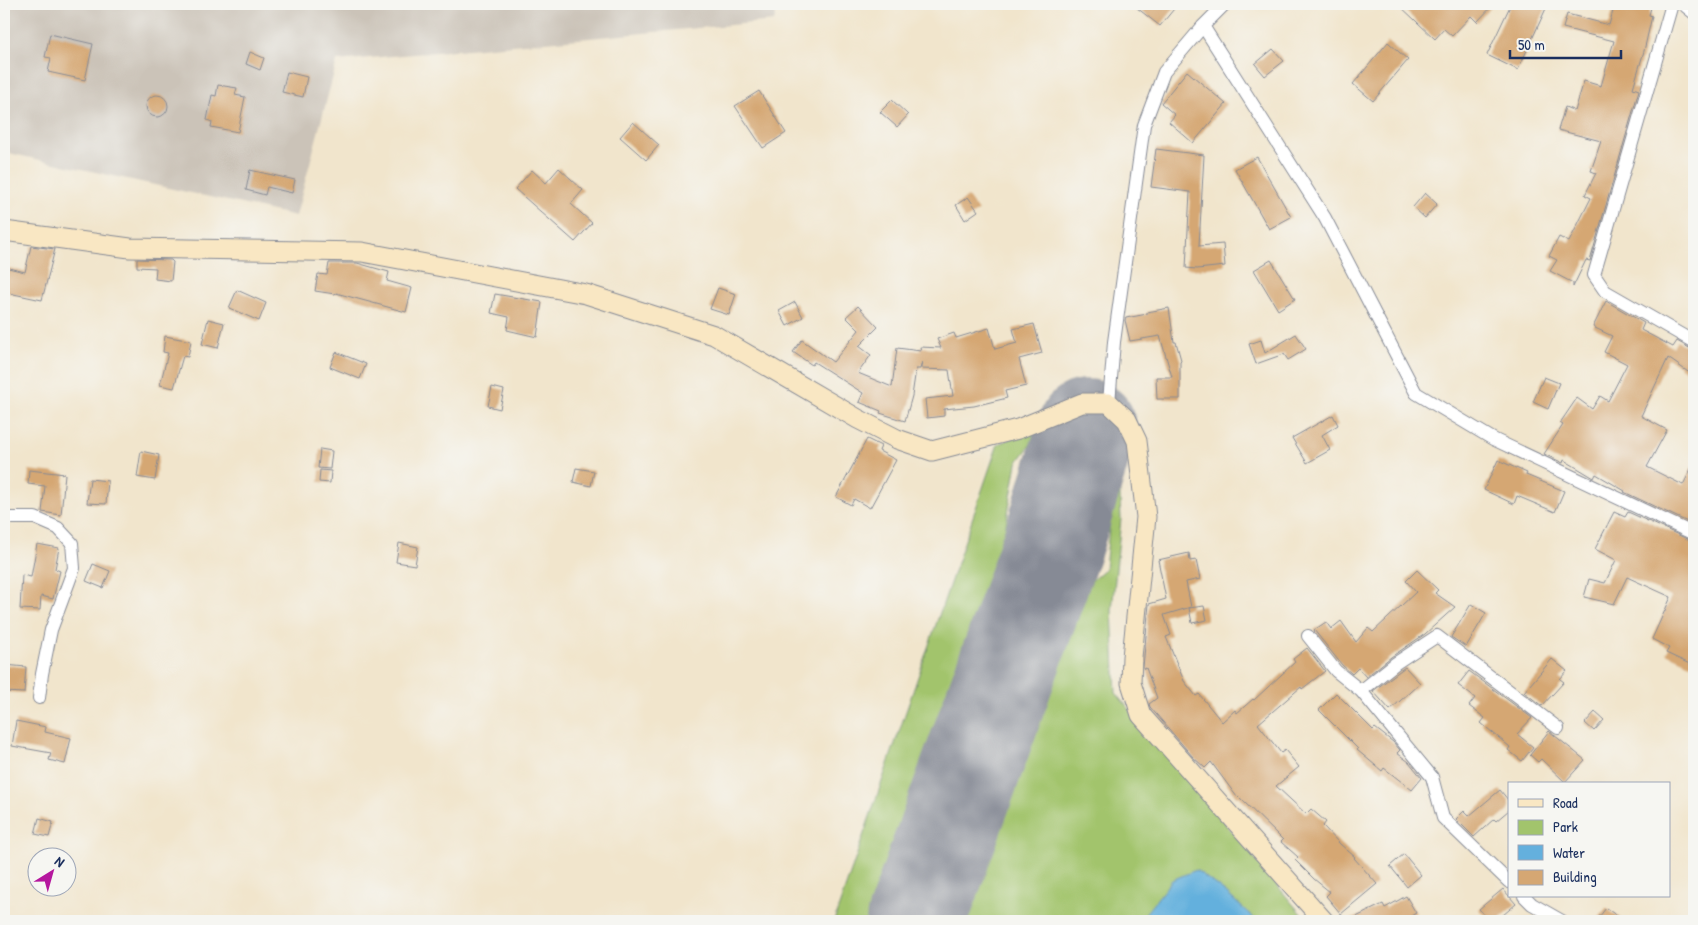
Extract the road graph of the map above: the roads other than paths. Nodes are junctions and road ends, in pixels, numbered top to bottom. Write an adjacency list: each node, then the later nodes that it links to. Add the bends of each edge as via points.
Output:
1 (1225, 4): 5 (street)
2 (1672, 4): 7 (street, via 1594,274 1605,291)
3 (1684, 4): 4 (street)
4 (1694, 13)
5 (1203, 26): 8 (street, via 1164,72 1144,125); 10 (street, via 1325,218 1416,393 1493,440)
6 (4, 231): 8 (main road, via 130,248 362,252 586,294 714,334 858,419 897,439 932,451 1018,429 1082,403)
7 (1694, 342)
8 (1108, 403): 17 (main road, via 1127,420 1137,441 1146,516 1131,683 1141,715)
9 (4, 518): 13 (street, via 35,518 58,528 72,543 74,568 50,630)
10 (1694, 534)
11 (1308, 636): 12 (street, via 1336,671)
12 (1361, 690): 14 (street, via 1437,636); 15 (street, via 1432,778 1443,818)
13 (40, 698)
14 (1558, 728)
15 (1508, 881)
16 (1526, 898): 18 (street)
17 (1324, 921)
18 (1562, 921)

